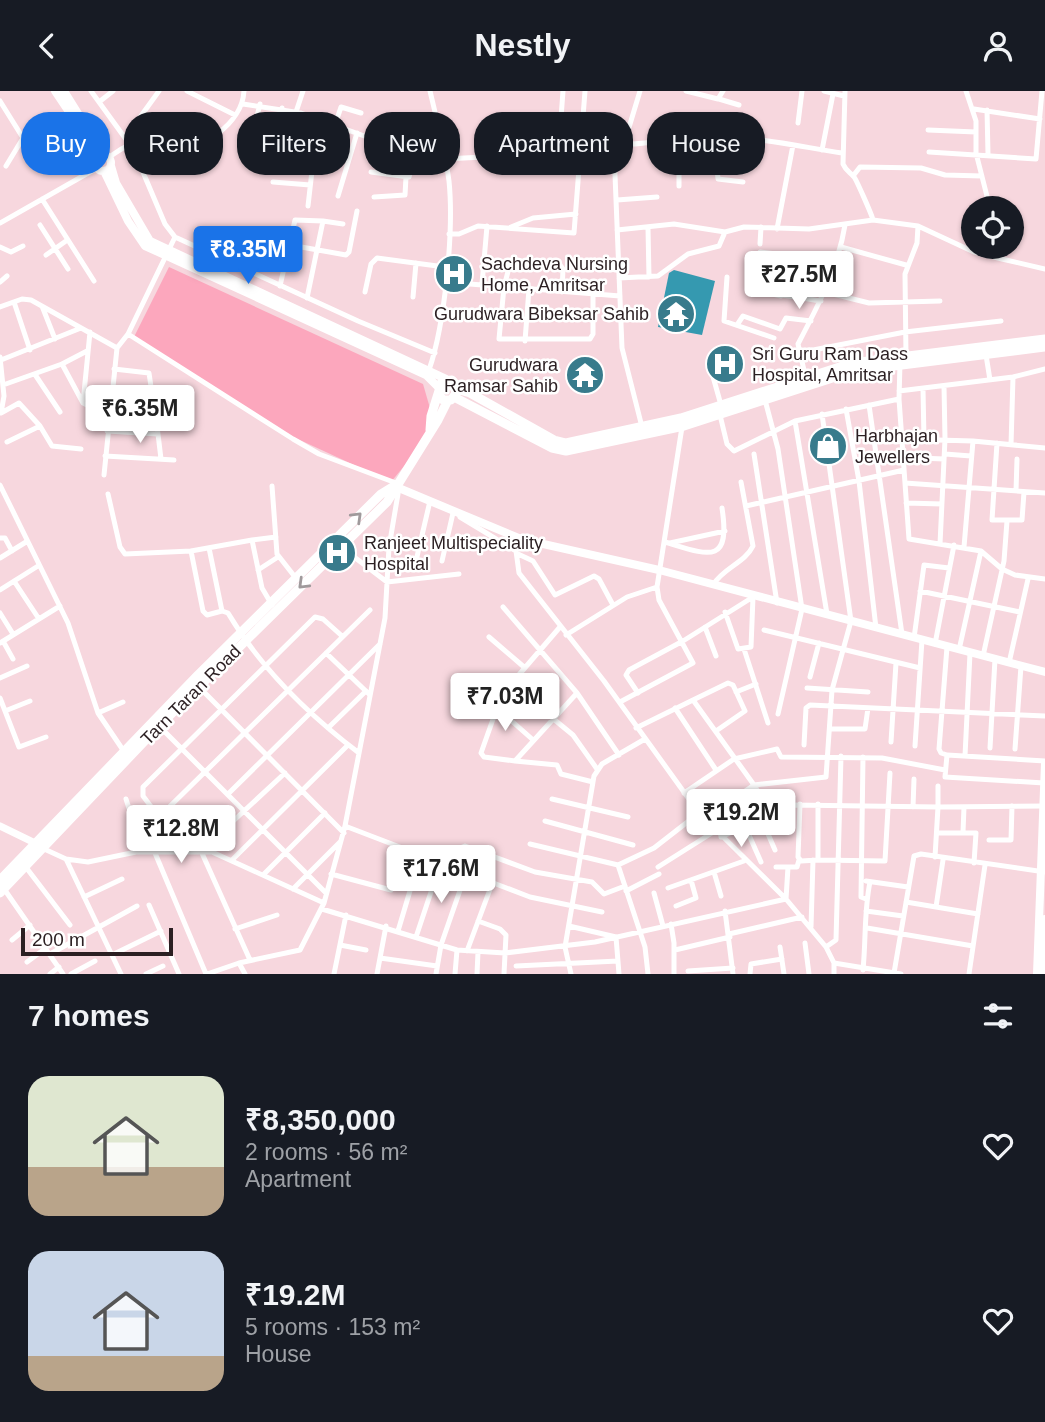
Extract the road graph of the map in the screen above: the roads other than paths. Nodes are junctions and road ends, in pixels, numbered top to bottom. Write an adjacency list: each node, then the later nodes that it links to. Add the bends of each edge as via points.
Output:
1 (55, 91): 30 (main road)
2 (64, 91): 31 (main road)
3 (91, 91): 23 (street)
4 (113, 91): 23 (street)
5 (159, 91): 32 (street)
6 (187, 91): 42 (street)
7 (244, 91): 24 (street)
8 (303, 91): 35 (street)
9 (430, 91): 37 (street)
10 (563, 91): 38 (street)
11 (585, 91): 39 (street)
12 (640, 91): 41 (street)
13 (686, 91): 21 (street)
14 (723, 91): 21 (street)
15 (803, 91): 44 (street)
16 (824, 91): 19 (street)
17 (966, 91): 28 (street)
18 (1042, 91): 43 (street)
19 (833, 94): 20 (street); 54 (street)
20 (845, 94): 56 (street)
21 (719, 99): 26 (street)
22 (0, 101): 59 (street, via 23,140)
23 (99, 102): 51 (street)
24 (243, 104): 25 (street); 42 (street)
25 (260, 104): 27 (street); 33 (street)
26 (739, 105)
27 (282, 108): 34 (street); 35 (street)
28 (974, 109): 29 (street); 48 (street)
29 (987, 110): 43 (street); 58 (street)
30 (69, 112)
31 (78, 112)
32 (144, 112)
33 (258, 112)
34 (281, 112)
35 (296, 112)
36 (340, 112): 40 (street, via 342,106)
37 (435, 112)
38 (561, 112)
39 (583, 112)
40 (361, 113)
41 (633, 114)
42 (235, 115): 45 (street)
43 (1040, 119): 58 (street, via 1036,159)
44 (798, 123)
45 (223, 127)
46 (350, 130): 49 (street)
47 (928, 130): 48 (street)
48 (976, 132): 57 (street)
49 (357, 133): 50 (street); 79 (street)
50 (364, 135)
51 (124, 137)
52 (765, 142): 53 (street)
53 (793, 145): 54 (street); 98 (street)
54 (822, 150): 56 (street)
55 (929, 152): 57 (street)
56 (842, 153): 71 (street, via 845,169)
57 (976, 153): 58 (street); 72 (street)
58 (988, 154)
59 (6, 166)
60 (87, 175): 82 (street)
61 (107, 175): 112 (main road, via 145,235)
62 (144, 175): 102 (street, via 164,224)
63 (311, 175): 76 (street)
64 (392, 175): 73 (street)
65 (412, 175): 73 (street)
66 (447, 175): 101 (street)
67 (578, 175): 86 (street)
68 (616, 175): 83 (street)
69 (679, 175): 77 (street)
70 (718, 175): 75 (street, via 718,179)
71 (853, 176): 72 (street, via 858,167 881,166); 87 (street)
72 (982, 176): 78 (street)
73 (406, 177): 80 (street, via 405,195)
74 (273, 182): 76 (street)
75 (743, 183)
76 (310, 185): 84 (street)
77 (679, 186)
78 (987, 196)
79 (338, 197)
80 (374, 197)
81 (657, 197): 83 (street)
82 (42, 199): 89 (street); 103 (street)
83 (617, 200): 99 (street)
84 (308, 206)
85 (357, 211): 111 (street, via 348,254)
86 (576, 214): 95 (street, via 533,218); 95 (street, via 576,230 571,235)
87 (873, 220): 92 (street); 94 (street)
88 (323, 222): 91 (street); 104 (street, via 297,218); 111 (street)
89 (0, 223)
90 (40, 225): 110 (street)
91 (343, 225)
92 (845, 225): 98 (street); 109 (street)
93 (487, 226): 95 (street); 101 (street); 131 (street)
94 (918, 226): 107 (street); 117 (street, via 917,243)
95 (511, 227)
96 (761, 227): 98 (street); 100 (street); 105 (street)
97 (648, 228): 99 (street); 100 (street, via 674,224); 124 (street)
98 (776, 229)
99 (617, 230): 126 (street)
100 (725, 232): 124 (street, via 719,246 697,250 665,274)
101 (449, 234): 118 (street)
102 (175, 237): 112 (street); 132 (street)
103 (66, 241): 110 (street); 127 (street)
104 (290, 244): 111 (street); 132 (street)
105 (760, 244)
106 (23, 246): 108 (street, via 11,252)
107 (961, 246)
108 (0, 247)
109 (841, 247): 115 (street); 117 (street)
110 (55, 249): 113 (street); 119 (street)
111 (317, 251): 142 (street)
112 (167, 254): 157 (street); 175 (main road); 186 (main road, via 426,375)
113 (46, 255)
114 (1002, 259): 120 (street)
115 (836, 261): 121 (street, via 761,252); 130 (street)
116 (416, 263): 118 (street); 135 (street, via 377,258 371,264); 141 (street)
117 (906, 265): 146 (street)
118 (445, 267): 129 (street)
119 (68, 269)
120 (1045, 269)
121 (761, 273): 123 (street); 139 (street, via 764,292)
122 (7, 276): 128 (street)
123 (786, 276): 130 (street); 139 (street)
124 (649, 277): 126 (street)
125 (727, 277): 153 (street, via 723,319)
126 (619, 278): 140 (street)
127 (94, 281)
128 (0, 282)
129 (445, 282): 131 (street); 166 (street)
130 (829, 282): 137 (street)
131 (482, 283): 133 (street)
132 (280, 286): 142 (street)
133 (504, 287): 134 (street); 136 (street, via 508,264 514,259 560,265); 161 (street, via 499,339)
134 (529, 289): 136 (street); 149 (street)
135 (365, 292)
136 (562, 292): 138 (street)
137 (825, 292): 143 (street); 146 (street, via 855,301)
138 (593, 294): 140 (street); 150 (street)
139 (782, 295): 143 (street)
140 (620, 296): 203 (street, via 622,348)
141 (413, 297)
142 (307, 298): 166 (street)
143 (821, 301): 151 (street)
144 (940, 301): 146 (street)
145 (14, 302): 147 (street, via 27,298); 148 (street); 164 (street)
146 (904, 302): 156 (street)
147 (42, 306): 154 (street); 159 (street)
148 (0, 307)
149 (527, 314): 150 (street); 161 (street)
150 (593, 315): 161 (street, via 590,338)
151 (811, 321): 153 (street, via 786,318 780,329 743,316); 167 (street)
152 (1001, 321): 156 (street)
153 (737, 325): 158 (street)
154 (81, 328): 155 (street); 159 (street)
155 (90, 332): 163 (street); 165 (street)
156 (905, 332): 167 (street); 170 (street)
157 (128, 334): 163 (street); 235 (street, via 301,444)
158 (774, 338)
159 (55, 339): 164 (street)
160 (1045, 339): 170 (main road)
161 (525, 341)
162 (1045, 347): 168 (main road)
163 (117, 348): 173 (street)
164 (30, 350): 169 (street)
165 (87, 351): 171 (street); 192 (street)
166 (435, 353): 175 (street)
167 (798, 353): 181 (street)
168 (986, 355): 170 (main road); 180 (street)
169 (0, 359): 176 (street)
170 (902, 359): 181 (main road); 185 (street)
171 (62, 364): 177 (street); 192 (street)
172 (710, 366): 196 (street)
173 (114, 369): 187 (street); 189 (street, via 147,371)
174 (1045, 369): 178 (street)
175 (429, 370): 179 (main road)
176 (1, 376): 182 (street)
177 (36, 376): 182 (street); 197 (street)
178 (1013, 377): 180 (street); 215 (street)
179 (446, 379): 186 (main road); 186 (main road, via 456,385)
180 (989, 380): 183 (street)
181 (807, 382): 191 (main road); 193 (main road)
182 (3, 385): 198 (street)
183 (944, 386): 184 (street); 210 (street)
184 (923, 389): 185 (street); 211 (street)
185 (899, 391): 190 (street)
186 (447, 394): 203 (main road, via 470,393 566,443); 204 (main road, via 566,451); 235 (main road)
187 (111, 395): 188 (street); 200 (street)
188 (138, 397): 189 (street); 207 (street)
189 (153, 397): 208 (street)
190 (899, 399): 194 (street); 209 (street)
191 (765, 400): 193 (main road); 206 (street)
192 (83, 403): 200 (street)
193 (740, 404): 196 (main road)
194 (869, 405): 195 (street); 228 (street)
195 (846, 409): 199 (street); 229 (street)
196 (721, 410): 203 (main road); 204 (main road); 206 (street, via 731,450)
197 (60, 412)
198 (1, 414): 202 (street, via 19,403)
199 (822, 414): 201 (street); 236 (street)
200 (108, 416): 205 (street)
201 (795, 421): 206 (street); 240 (street)
202 (40, 426): 213 (street); 217 (street, via 52,446)
203 (642, 427)
204 (682, 427): 259 (street)
205 (107, 431): 207 (street); 219 (street)
206 (775, 431): 245 (street)
207 (134, 433): 208 (street)
208 (158, 434): 223 (street)
209 (902, 439): 211 (street); 226 (street)
210 (945, 439): 211 (street); 212 (street); 222 (street)
211 (924, 440)
212 (973, 441): 214 (street); 220 (street)
213 (7, 442)
214 (997, 443): 215 (street); 238 (street)
215 (1011, 445): 216 (street)
216 (1045, 448)
217 (81, 449)
218 (754, 454): 247 (street)
219 (105, 456): 223 (street); 227 (street)
220 (971, 456): 222 (street); 237 (street)
221 (919, 457): 222 (street)
222 (944, 457): 232 (street)
223 (161, 459): 225 (street)
224 (1017, 459): 239 (street)
225 (174, 460)
226 (904, 470): 228 (street); 231 (street)
227 (104, 475)
228 (880, 476): 229 (street); 312 (street)
229 (859, 481): 236 (street); 309 (street)
230 (741, 482): 250 (street)
231 (905, 483): 232 (street); 248 (street)
232 (943, 484): 237 (street); 249 (street)
233 (0, 485): 258 (street)
234 (272, 486): 255 (street)
235 (396, 486): 244 (main road); 246 (main road); 283 (street)
236 (833, 487): 240 (street); 305 (street)
237 (968, 487): 238 (street); 263 (street)
238 (994, 488): 239 (street); 253 (street, via 992,520)
239 (1016, 491): 241 (street)
240 (809, 492): 245 (street); 303 (street)
241 (1024, 492): 242 (street); 253 (street, via 1022,519)
242 (1045, 493)
243 (108, 494): 266 (street, via 125,554)
244 (384, 498): 262 (main road, Tarn Taran Road); 279 (main road, Tarn Taran Road, one-way to 244)
245 (785, 498): 247 (street); 297 (street)
246 (430, 501): 252 (main road); 271 (street)
247 (762, 503): 250 (street); 291 (street)
248 (906, 503): 249 (street); 260 (street, via 909,539)
249 (942, 504): 260 (street)
250 (746, 506): 284 (street, via 753,547)
251 (722, 508): 254 (street)
252 (450, 511): 268 (street); 272 (street); 277 (main road, via 521,538)
253 (1007, 521): 275 (street)
254 (725, 531): 259 (street); 259 (street, via 721,546 706,553)
255 (276, 537): 257 (street); 269 (street)
256 (0, 538): 265 (street, via 5,538)
257 (252, 540): 264 (street); 276 (street)
258 (26, 542): 265 (street); 273 (street)
259 (667, 543): 277 (street)
260 (940, 544): 261 (street)
261 (954, 545): 263 (street); 274 (street)
262 (341, 547): 283 (street); 294 (main road, Tarn Taran Road, one-way to 294)
263 (964, 547): 267 (street)
264 (209, 548): 266 (street); 299 (street)
265 (12, 551): 270 (street)
266 (191, 551): 299 (street, via 203,611 209,615)
267 (981, 551): 275 (street); 290 (street)
268 (518, 554): 292 (street, via 533,561 555,595 594,576); 306 (street, via 519,573)
269 (278, 557): 276 (street); 279 (street)
270 (0, 558)
271 (416, 561)
272 (442, 561)
273 (38, 566): 282 (street); 293 (street)
274 (950, 568): 287 (street, via 924,565); 288 (street)
275 (1002, 569): 280 (street); 296 (street)
276 (258, 570): 294 (street)
277 (659, 570): 284 (main road); 285 (street)
278 (458, 574): 283 (street)
279 (295, 577): 294 (main road, Tarn Taran Road)
280 (1028, 579): 281 (street); 301 (street)
281 (1045, 579)
282 (14, 581): 286 (street); 304 (street)
283 (387, 582): 321 (street)
284 (713, 586): 289 (main road)
285 (657, 587): 292 (street); 318 (street, via 659,600)
286 (0, 590)
287 (920, 591): 288 (street); 317 (street)
288 (944, 596): 290 (street); 322 (street)
289 (753, 597): 291 (main road); 300 (street); 324 (street, via 753,643)
290 (970, 601): 296 (street); 326 (street)
291 (777, 603): 297 (main road)
292 (613, 605): 311 (street)
293 (60, 606): 304 (street); 374 (street)
294 (273, 606): 315 (main road, Tarn Taran Road)
295 (503, 607): 327 (street)
296 (994, 607): 301 (street); 331 (street)
297 (802, 609): 303 (main road); 316 (street)
298 (370, 610): 313 (street)
299 (222, 611): 315 (street, via 228,613)
300 (725, 612): 307 (street); 324 (street, via 738,649)
301 (1020, 612): 335 (street)
302 (0, 613): 310 (street)
303 (827, 616): 305 (main road)
304 (38, 619): 310 (street)
305 (851, 621): 309 (main road); 325 (street)
306 (560, 627): 311 (street); 327 (street)
307 (705, 627): 318 (street); 330 (street)
308 (764, 629): 316 (street)
309 (877, 629): 312 (main road)
310 (13, 634): 319 (street)
311 (566, 635): 360 (street)
312 (902, 635): 317 (main road)
313 (342, 636): 328 (street); 336 (street, via 315,617)
314 (489, 637): 339 (street)
315 (242, 638): 336 (street); 347 (main road, Tarn Taran Road); 398 (main road, Tarn Taran Road)
316 (796, 638): 320 (street); 361 (street)
317 (918, 639): 322 (main road); 340 (street)
318 (683, 641): 355 (street, via 694,660 692,665); 355 (street, via 626,672)
319 (2, 642): 332 (street)
320 (819, 643): 325 (street); 343 (street)
321 (380, 644): 342 (street); 353 (street)
322 (935, 644): 323 (main road)
323 (947, 647): 326 (main road); 370 (street)
324 (744, 649): 346 (street)
325 (841, 649): 334 (street); 350 (street)
326 (959, 650): 329 (main road)
327 (542, 651): 339 (street); 354 (street)
328 (326, 653): 342 (street); 349 (street)
329 (970, 653): 331 (main road); 373 (street)
330 (716, 656)
331 (983, 656): 333 (main road)
332 (13, 659)
333 (995, 659): 335 (main road); 375 (street)
334 (896, 663): 340 (street); 367 (street)
335 (1009, 663): 338 (main road)
336 (265, 664): 349 (street); 363 (street)
337 (27, 666): 344 (street)
338 (1021, 666): 341 (main road); 377 (street)
339 (524, 667): 345 (street)
340 (920, 667): 369 (street)
341 (1045, 672)
342 (350, 675): 353 (street); 372 (street)
343 (810, 677)
344 (0, 678)
345 (511, 684): 364 (street); 379 (street)
346 (756, 684): 351 (street); 368 (street)
347 (199, 687): 363 (street); 381 (main road, Tarn Taran Road)
348 (807, 688): 350 (street)
349 (289, 689): 372 (street); 386 (street)
350 (832, 690): 352 (street); 362 (street)
351 (736, 692): 357 (street, via 728,683); 385 (street, via 745,711)
352 (868, 692)
353 (368, 693): 382 (street); 397 (street)
354 (577, 693): 379 (street); 399 (street)
355 (638, 693): 360 (street)
356 (0, 698): 371 (street)
357 (693, 700): 365 (street); 385 (street)
358 (30, 701): 371 (street)
359 (122, 702): 374 (street)
360 (620, 702): 383 (street)
361 (780, 704): 368 (street); 376 (street)
362 (832, 706): 366 (street); 384 (street); 392 (street, via 806,708)
363 (222, 708): 386 (street); 394 (street)
364 (497, 708): 388 (street); 407 (street, via 481,755)
365 (675, 708): 383 (street); 410 (street)
366 (868, 708): 367 (street); 384 (street, via 865,729)
367 (894, 709): 369 (street); 390 (street)
368 (764, 710): 380 (street)
369 (917, 710): 370 (street); 393 (street)
370 (944, 711): 373 (street); 400 (street, via 940,751)
371 (5, 712): 387 (street, via 19,747)
372 (312, 712): 382 (street); 401 (street)
373 (967, 712): 375 (street); 404 (street)
374 (98, 713): 398 (street)
375 (993, 714): 377 (street); 395 (street)
376 (778, 715)
377 (1018, 715): 378 (street); 396 (street)
378 (1045, 716)
379 (552, 717): 388 (street); 409 (street, via 573,735)
380 (768, 723)
381 (159, 726): 394 (street); 398 (main road, Tarn Taran Road)
382 (328, 728): 391 (street)
383 (636, 728): 389 (street)
384 (830, 729): 402 (street)
385 (716, 731): 406 (street)
386 (246, 733): 401 (street); 412 (street)
387 (47, 737)
388 (531, 739): 407 (street)
389 (645, 739): 399 (street); 421 (street)
390 (891, 742)
391 (348, 745): 397 (street); 420 (street)
392 (804, 745)
393 (915, 746)
394 (182, 748): 412 (street); 440 (street, via 141,791)
395 (990, 748)
396 (1015, 749)
397 (359, 753): 447 (street)
398 (126, 754): 459 (main road, Tarn Taran Road)
399 (619, 755): 409 (street)
400 (947, 755): 404 (street); 411 (street)
401 (268, 756): 413 (street); 422 (street)
402 (828, 756): 403 (street); 406 (street, via 781,757 776,749); 418 (street, via 824,778)
403 (841, 756): 405 (street); 428 (street)
404 (965, 756): 408 (street)
405 (863, 757): 411 (street); 429 (street)
406 (734, 759): 410 (street); 418 (street)
407 (515, 761): 416 (street, via 557,765 561,774)
408 (1045, 762): 417 (main road)
409 (597, 769): 416 (street)
410 (716, 770): 421 (street)
411 (945, 770): 417 (street, via 947,780)
412 (205, 771): 422 (street); 440 (street)
413 (285, 773): 420 (street); 437 (street)
414 (890, 773): 430 (street)
415 (914, 779): 433 (street)
416 (593, 782): 436 (street)
417 (1044, 783): 432 (main road)
418 (754, 785): 425 (street); 443 (street)
419 (939, 786): 434 (street)
420 (302, 790): 438 (street); 448 (street)
421 (684, 793): 439 (street)
422 (228, 794): 437 (street)
423 (126, 799): 456 (street)
424 (552, 799): 436 (street)
425 (766, 804)
426 (800, 804): 427 (street); 442 (street); 470 (street)
427 (818, 804): 428 (street); 471 (street)
428 (839, 804): 429 (street); 472 (street)
429 (863, 806): 430 (street); 475 (street)
430 (889, 806): 433 (street); 475 (street, via 887,859)
431 (1012, 806): 432 (street); 435 (street); 455 (street, via 1012,838)
432 (1044, 806): 485 (main road)
433 (913, 807): 434 (street)
434 (939, 807): 435 (street); 452 (street)
435 (964, 807): 451 (street)
436 (590, 808): 441 (street); 450 (street)
437 (244, 811): 448 (street); 463 (street, via 222,833)
438 (325, 813): 447 (street); 465 (street)
439 (699, 813): 443 (street); 478 (street, via 654,848)
440 (159, 817): 456 (street)
441 (628, 817)
442 (761, 818): 446 (street); 460 (street)
443 (704, 819): 449 (street)
444 (545, 821): 450 (street)
445 (0, 826): 459 (street)
446 (745, 826): 453 (street); 476 (street)
447 (344, 829): 454 (street); 481 (street)
448 (262, 831): 465 (street); 469 (street)
449 (715, 831): 453 (street); 499 (street, via 659,871)
450 (586, 832): 458 (street); 466 (street)
451 (963, 832): 452 (street); 477 (street, via 977,835)
452 (938, 833): 467 (street)
453 (721, 837): 474 (street)
454 (341, 841): 487 (street); 488 (street)
455 (989, 841)
456 (140, 843): 462 (street)
457 (530, 844): 466 (street)
458 (633, 845)
459 (39, 846): 468 (street); 480 (main road, Tarn Taran Road); 497 (main road, Tarn Taran Road)
460 (775, 850)
461 (201, 851): 463 (street); 464 (street); 534 (street)
462 (136, 852): 464 (street); 468 (street, via 99,862)
463 (212, 852): 469 (street)
464 (155, 853): 584 (street)
465 (285, 853): 487 (street); 490 (street)
466 (582, 855): 478 (street); 492 (street)
467 (935, 857): 473 (street); 498 (street, via 914,856)
468 (66, 859): 506 (street)
469 (232, 860): 490 (street)
470 (799, 860): 471 (street); 483 (street, via 798,867)
471 (816, 860): 472 (street); 532 (street)
472 (839, 860): 475 (street); 549 (street, via 836,940)
473 (943, 860): 477 (street); 514 (street)
474 (744, 861): 484 (street); 507 (street)
475 (864, 861): 494 (street)
476 (761, 862)
477 (974, 863): 479 (street)
478 (618, 865): 499 (street)
479 (985, 865): 485 (street); 518 (street)
480 (25, 866): 497 (main road, Tarn Taran Road); 527 (street)
481 (452, 867): 486 (street); 492 (street, via 465,846 535,871)
482 (776, 867): 483 (street)
483 (788, 867): 507 (street)
484 (714, 872): 493 (street); 505 (street)
485 (1043, 872): 572 (main road)
486 (466, 873): 496 (street); 545 (street)
487 (306, 874): 501 (street); 503 (street)
488 (331, 874): 502 (street); 503 (street)
489 (415, 874): 536 (street)
490 (263, 875): 501 (street)
491 (122, 879): 506 (street)
492 (577, 879): 499 (street, via 595,883 604,894); 510 (street)
493 (691, 880): 500 (street); 512 (street, via 696,898)
494 (866, 881): 498 (street); 516 (street)
495 (434, 883): 540 (street)
496 (492, 884): 510 (street); 524 (street)
497 (1, 886): 526 (street)
498 (908, 887): 508 (street)
499 (625, 888): 537 (street)
500 (668, 888)
501 (293, 889): 511 (street)
502 (391, 890)
503 (326, 893): 511 (street)
504 (654, 893): 530 (street)
505 (722, 896)
506 (84, 897): 531 (street)
507 (786, 899): 515 (street); 522 (street)
508 (906, 902): 514 (street); 521 (street)
509 (149, 905): 535 (street)
510 (572, 905): 517 (street); 529 (street)
511 (323, 906): 520 (street); 561 (street, via 300,950)
512 (676, 906)
513 (137, 907): 531 (street)
514 (936, 907): 518 (street)
515 (725, 911): 525 (street); 539 (street)
516 (866, 911): 521 (street); 533 (street)
517 (602, 912)
518 (978, 914): 546 (street)
519 (277, 915): 534 (street)
520 (346, 915): 528 (street); 544 (street)
521 (903, 916): 538 (street)
522 (802, 917): 532 (street); 539 (street)
523 (1045, 919): 572 (main road)
524 (478, 921): 554 (street); 556 (street, via 503,932)
525 (671, 924): 530 (street); 553 (street)
526 (30, 925): 542 (street); 550 (street)
527 (69, 925)
528 (386, 926): 536 (street); 559 (street)
529 (569, 926): 541 (street); 547 (street)
530 (663, 926): 537 (street)
531 (99, 927): 557 (street); 558 (street)
532 (811, 927): 549 (street)
533 (867, 928): 538 (street); 574 (street)
534 (235, 929): 561 (street)
535 (161, 931): 558 (street); 583 (street)
536 (398, 931): 540 (street)
537 (639, 932): 541 (street); 595 (street, via 648,957)
538 (900, 934): 546 (street); 601 (street)
539 (729, 935): 553 (street); 576 (street)
540 (416, 937): 545 (street)
541 (616, 937): 547 (street); 563 (street)
542 (12, 940)
543 (805, 943): 599 (street)
544 (340, 945): 551 (street); 586 (street)
545 (441, 945): 552 (street); 570 (street)
546 (973, 946): 603 (street)
547 (565, 947): 556 (street); 567 (street)
548 (780, 947): 560 (street)
549 (826, 947): 566 (street)
550 (46, 948): 557 (street); 564 (street)
551 (366, 950)
552 (457, 950): 554 (street); 589 (street)
553 (675, 950): 596 (street)
554 (467, 951): 555 (street)
555 (478, 952): 556 (street); 590 (street)
556 (505, 953): 591 (street)
557 (50, 954): 573 (street)
558 (112, 955): 581 (street)
559 (380, 958): 570 (street); 587 (street)
560 (782, 959): 597 (street, via 751,964); 598 (street)
561 (250, 960): 565 (street)
562 (96, 961): 580 (street)
563 (618, 961): 567 (street); 594 (street)
564 (27, 962)
565 (239, 963): 584 (street); 585 (street)
566 (834, 963): 574 (street); 600 (street)
567 (571, 964): 568 (street); 593 (street)
568 (536, 965): 571 (street); 592 (street)
569 (163, 966): 582 (street)
570 (437, 966): 588 (street)
571 (516, 966)
572 (1042, 967)
573 (59, 968): 578 (street); 579 (street)
574 (863, 970): 577 (street)
575 (688, 971): 576 (street)
576 (733, 971)
577 (882, 973): 601 (street)
578 (50, 974)
579 (63, 974)
580 (71, 974)
581 (121, 974)
582 (146, 974)
583 (179, 974)
584 (207, 974)
585 (245, 974)
586 (334, 974)
587 (377, 974)
588 (436, 974)
589 (455, 974)
590 (477, 974)
591 (504, 974)
592 (536, 974)
593 (571, 974)
594 (619, 974)
595 (648, 974)
596 (674, 974)
597 (750, 974)
598 (783, 974)
599 (809, 974)
600 (834, 974)
601 (894, 974): 602 (street)
602 (901, 974)
603 (969, 974)

